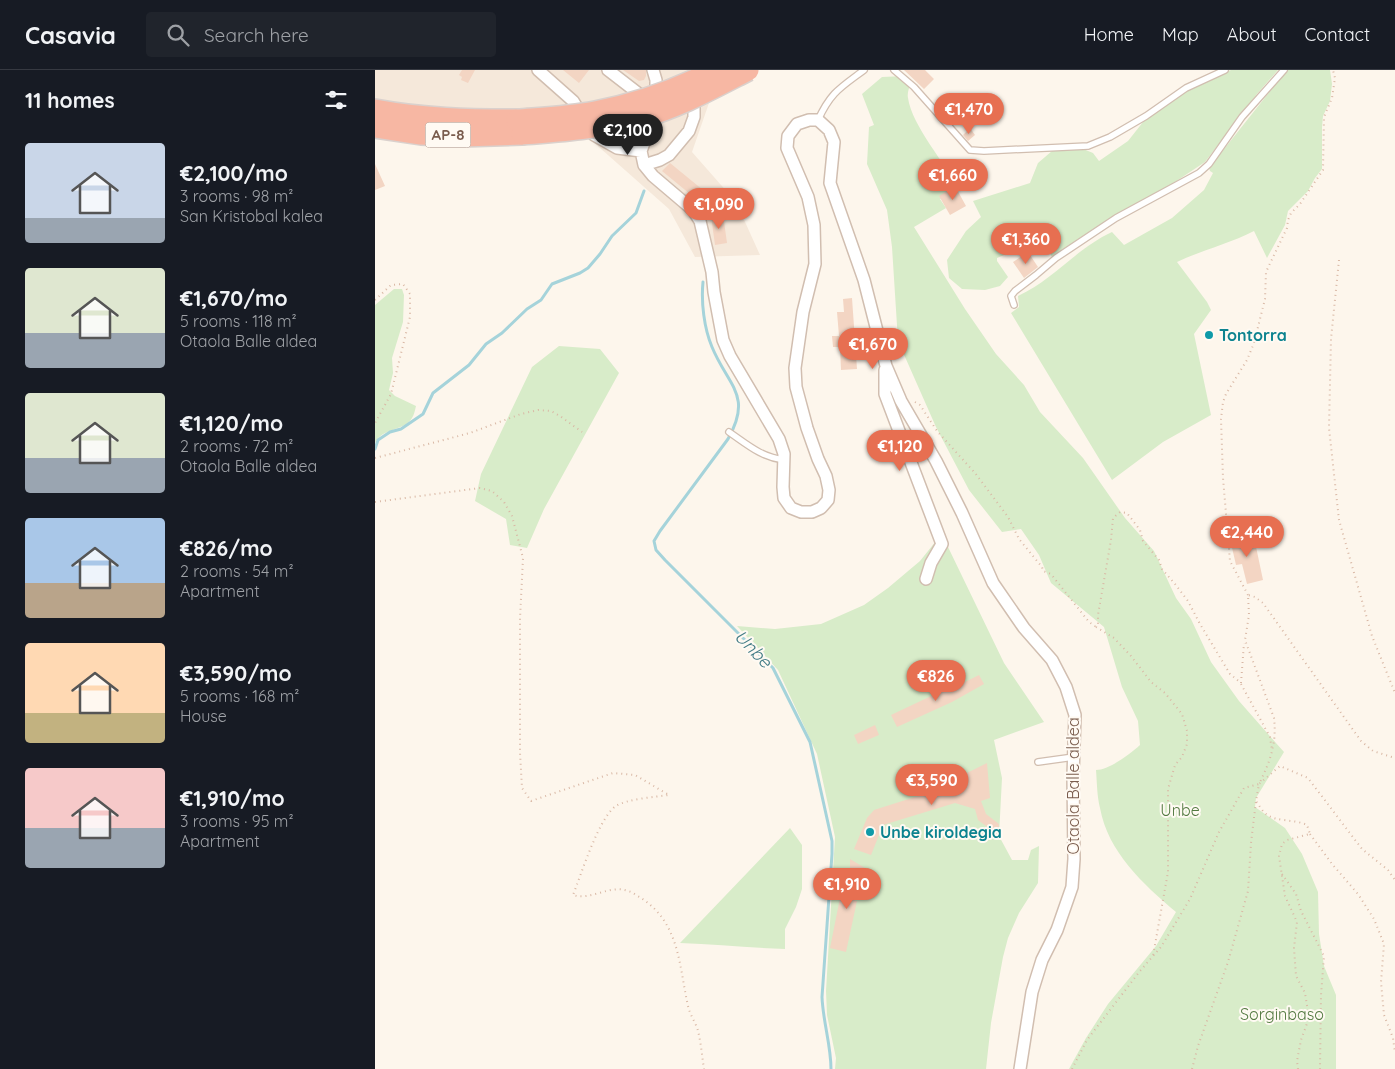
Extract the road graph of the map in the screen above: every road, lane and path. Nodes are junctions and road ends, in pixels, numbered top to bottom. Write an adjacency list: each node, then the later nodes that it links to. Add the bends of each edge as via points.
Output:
1 (538, 70): 17 (street, via 573,101 594,134 617,148)
2 (608, 70): 12 (street)
3 (653, 70): 12 (street, via 657,96)
4 (693, 70): 18 (street, via 695,117 689,131 669,155)
5 (715, 70): 16 (highway, AP-8, bridge, via 632,104)
6 (747, 70): 16 (highway, AP-8, bridge, via 684,102 640,118 578,129)
7 (864, 70): 14 (lane, via 835,92)
8 (894, 70): 9 (lane, via 914,87 970,150 984,151 1088,146 1110,138 1186,88)
9 (1225, 70)
10 (1284, 70): 21 (lane, via 1199,173 1116,218 1056,258 1015,291 1011,296)
11 (1333, 70): 31 (path, via 1332,98 1324,117 1323,170 1291,213 1266,272 1265,299 1254,342 1223,402 1223,478 1228,541 1231,560)
12 (652, 104): 17 (street, via 653,118)
13 (375, 110): 16 (highway, AP-8)
14 (818, 120): 22 (street, Otaola Balle aldea, via 829,130 834,142 830,183 864,280); 28 (street, via 797,124 788,136 787,148 808,197 814,225 815,264 803,312 795,368 796,386 807,428 829,490 828,500 821,508 801,512 791,508 784,498)
15 (375, 127): 16 (highway, AP-8, via 454,136)
16 (520, 127)
17 (641, 151): 18 (street)
18 (644, 165): 28 (street, via 693,210 700,221 723,340 779,439)
19 (1339, 260): 35 (path, via 1331,339 1329,428 1339,520 1372,636)
20 (375, 300): 24 (path, via 391,285 403,284 410,294 410,317 391,394)
21 (1014, 305)
22 (885, 366): 23 (street, Otaola Balle aldea); 30 (street, Otaola Balle aldea, via 885,394 942,544)
23 (896, 390): 32 (path, via 920,405 937,431 975,473 1008,517 1019,539 1043,571 1051,574); 37 (street, Otaola Balle aldea, via 962,513 993,583 1051,660 1066,687 1075,715)
24 (375, 423)
25 (582, 432): 27 (path, via 560,416 538,410 470,433)
26 (729, 432): 28 (lane, via 761,454)
27 (375, 458)
28 (784, 460)
29 (375, 502): 47 (path, via 481,488 492,491 504,502 512,516 523,558 521,788 531,801 613,773 635,775 669,795 637,799 616,806 591,848 573,895 579,898 618,889 630,891 659,913 677,949 689,1010 698,1030)
30 (926, 579)
31 (1247, 595): 33 (path, via 1249,615); 38 (path, via 1263,603 1361,741 1373,751)
32 (1095, 626): 34 (path, via 1099,622 1113,518 1120,512 1127,513 1162,569 1188,601 1231,674); 45 (path, via 1114,638 1151,682 1165,693 1182,714 1187,731 1187,744 1175,765 1168,789 1168,872)
33 (1245, 640): 34 (path); 36 (path, via 1274,718)
34 (1241, 683): 36 (path, via 1270,737)
35 (1395, 693)
36 (1272, 754): 40 (path)
37 (1074, 757): 39 (lane); 48 (street, Otaola Balle aldea, via 1072,886 1032,992)
38 (1395, 758)
39 (1039, 762)
40 (1259, 784): 41 (path); 44 (path, via 1280,766 1308,778 1362,849); 45 (path, via 1244,788 1219,832 1191,899)
41 (1256, 801): 42 (path, via 1267,815 1307,824); 50 (path, via 1249,891)
42 (1310, 834): 43 (path, via 1283,844 1279,856); 46 (path, via 1358,894 1374,919 1384,944 1383,1015 1393,1038)
43 (1281, 872): 51 (path, via 1285,896 1297,922 1294,948 1296,976 1305,993 1309,1018 1301,1040); 52 (path, via 1296,894 1324,956)
44 (1395, 880)
45 (1153, 956): 49 (path, via 1087,1040)
46 (1395, 1053)
47 (704, 1069)
48 (1020, 1069)
49 (1072, 1069)
50 (1192, 1069)
51 (1298, 1069)
52 (1320, 1069)

